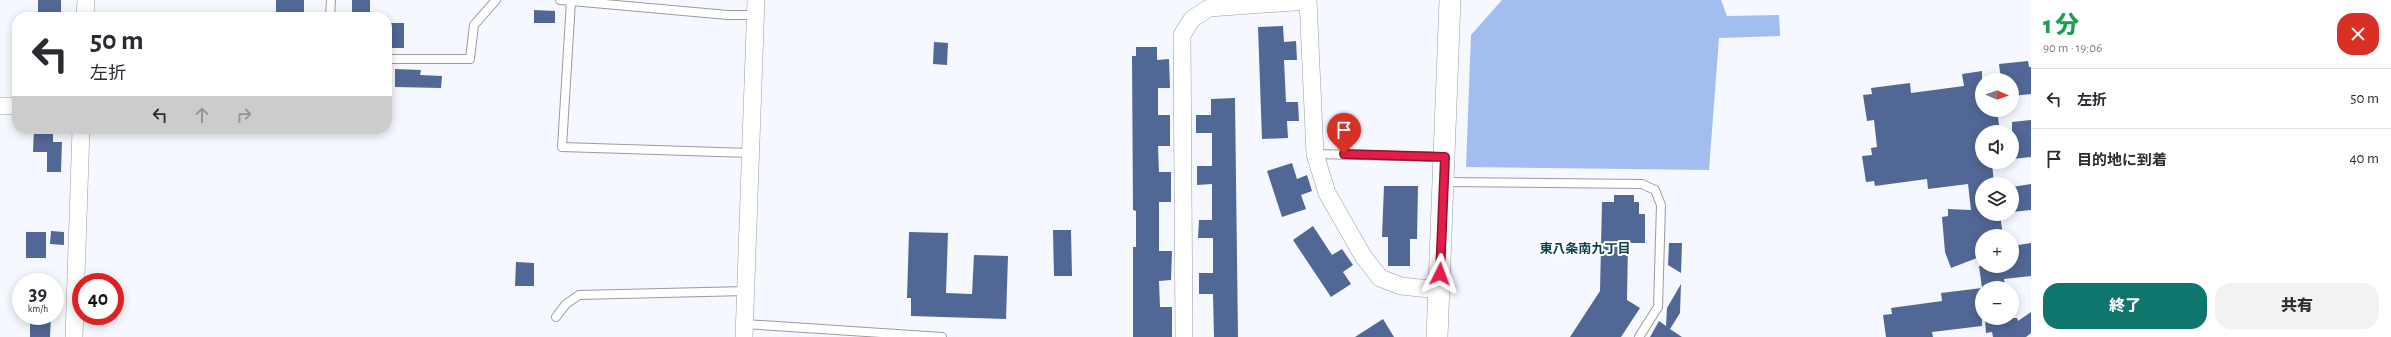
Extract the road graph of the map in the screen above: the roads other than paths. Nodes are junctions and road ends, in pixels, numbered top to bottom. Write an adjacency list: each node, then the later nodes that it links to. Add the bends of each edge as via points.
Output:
1 (86, 0): 9 (street)
2 (331, 0): 10 (lane)
3 (496, 0): 11 (lane, via 474,25 470,59)
4 (560, 0): 6 (lane)
5 (1450, 0): 17 (street)
6 (571, 1): 8 (lane, via 728,15); 15 (lane, via 562,147)
7 (1308, 1): 16 (street); 25 (street, via 1209,8 1192,19 1182,35)
8 (756, 7): 15 (street)
9 (85, 12)
10 (330, 12)
11 (392, 59)
12 (0, 106): 13 (street)
13 (12, 106)
14 (81, 134): 23 (street)
15 (750, 153): 20 (street)
16 (1315, 154): 17 (lane); 19 (street, via 1327,193 1363,256 1380,278 1401,286)
17 (1445, 157): 18 (street)
18 (1444, 182): 19 (street); 27 (lane, via 1642,184 1655,190 1661,205 1658,307)
19 (1439, 290): 26 (street)
20 (746, 291): 21 (lane, via 579,295 566,304); 22 (street)
21 (556, 317)
22 (744, 330): 24 (lane)
23 (74, 337)
24 (942, 337)
25 (1184, 337)
26 (1437, 337)
27 (1639, 337)

